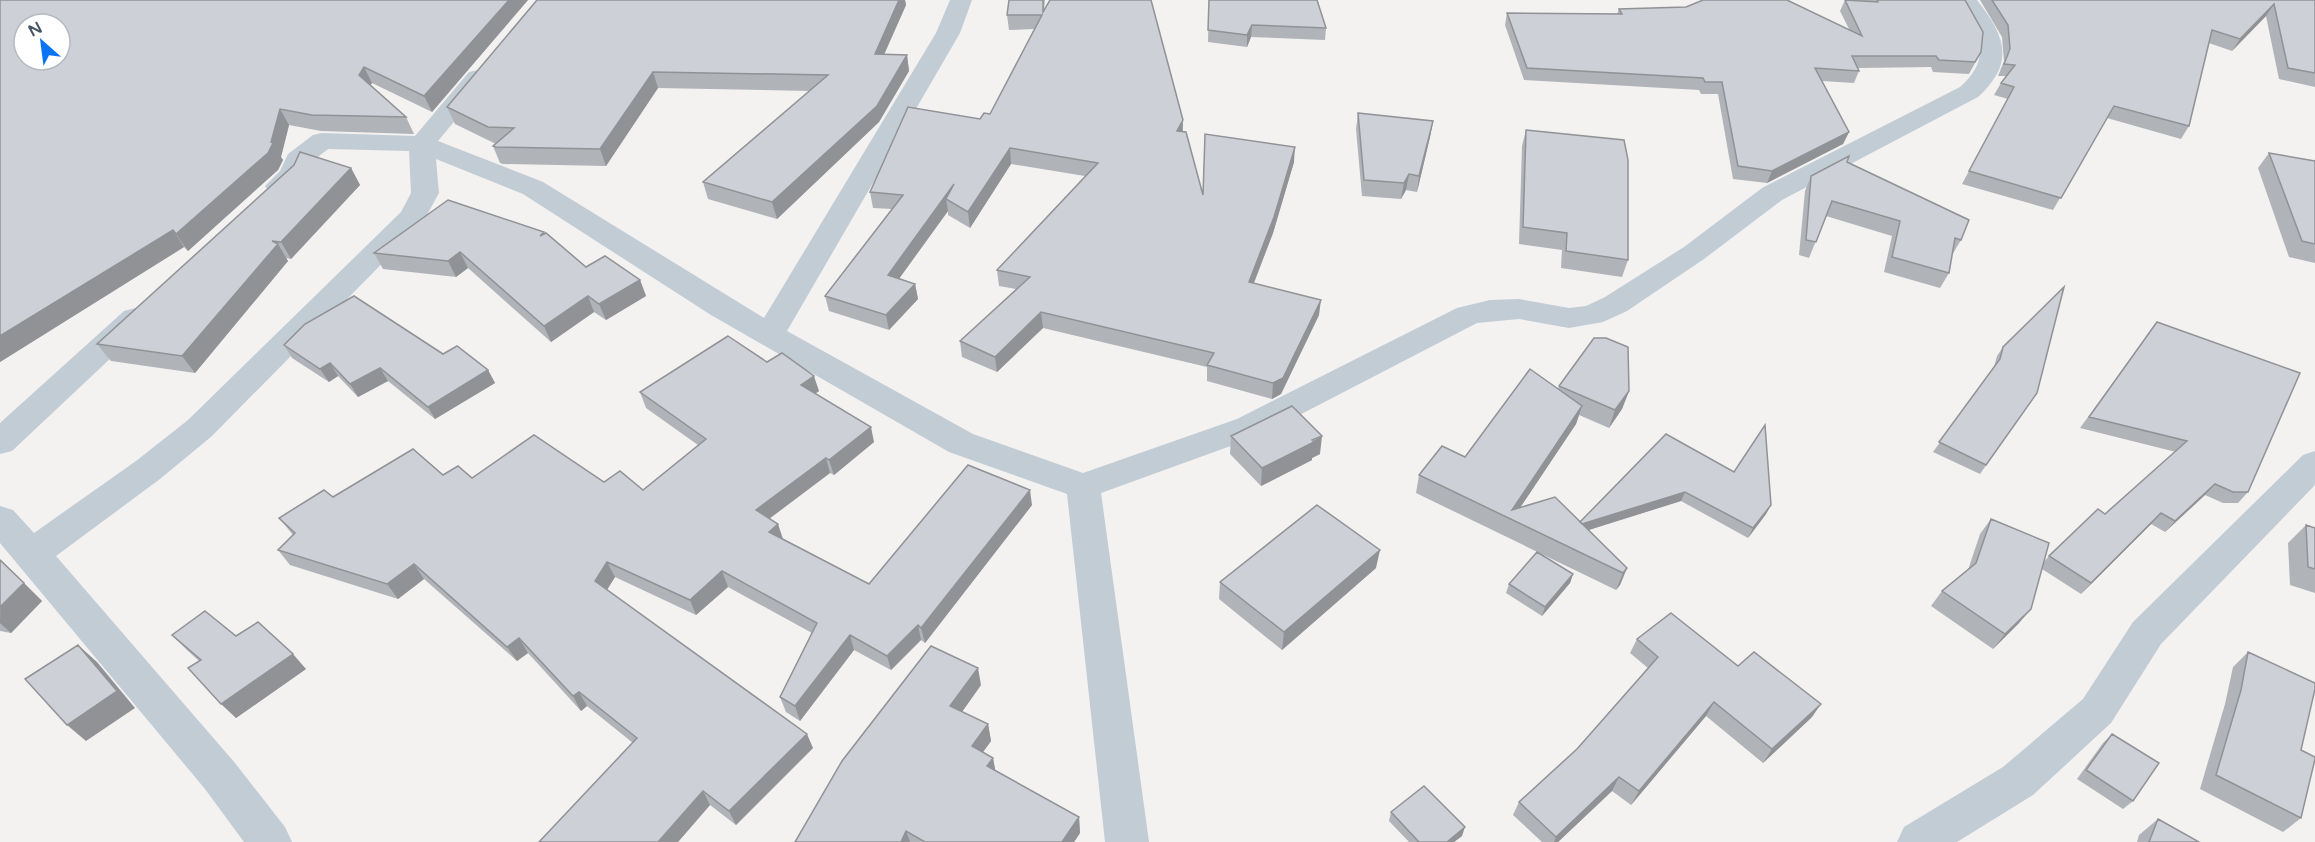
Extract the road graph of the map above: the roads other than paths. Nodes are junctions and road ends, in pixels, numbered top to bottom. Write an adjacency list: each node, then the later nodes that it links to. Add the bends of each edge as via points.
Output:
1 (961, 0): 7 (street, via 948,33)
2 (1966, 0): 10 (street, via 1990,36 1991,59 1983,81 1969,92 1772,194 1694,253 1616,304 1592,315 1569,318 1519,309 1468,315 1249,427)
3 (497, 54): 4 (street)
4 (422, 144): 5 (street, via 322,141 297,160 292,174); 7 (street, via 533,188 722,308); 12 (street, via 425,193 413,216 200,428)
5 (257, 205)
6 (154, 300): 8 (street)
7 (770, 334): 10 (street, via 961,443)
8 (0, 442)
9 (2310, 475): 15 (street, via 2147,633 2097,711 2018,781)
10 (1083, 486): 14 (street)
11 (0, 520): 12 (street)
12 (32, 554): 13 (street, via 220,776)
13 (270, 842)
14 (1127, 842)
15 (1919, 842)

